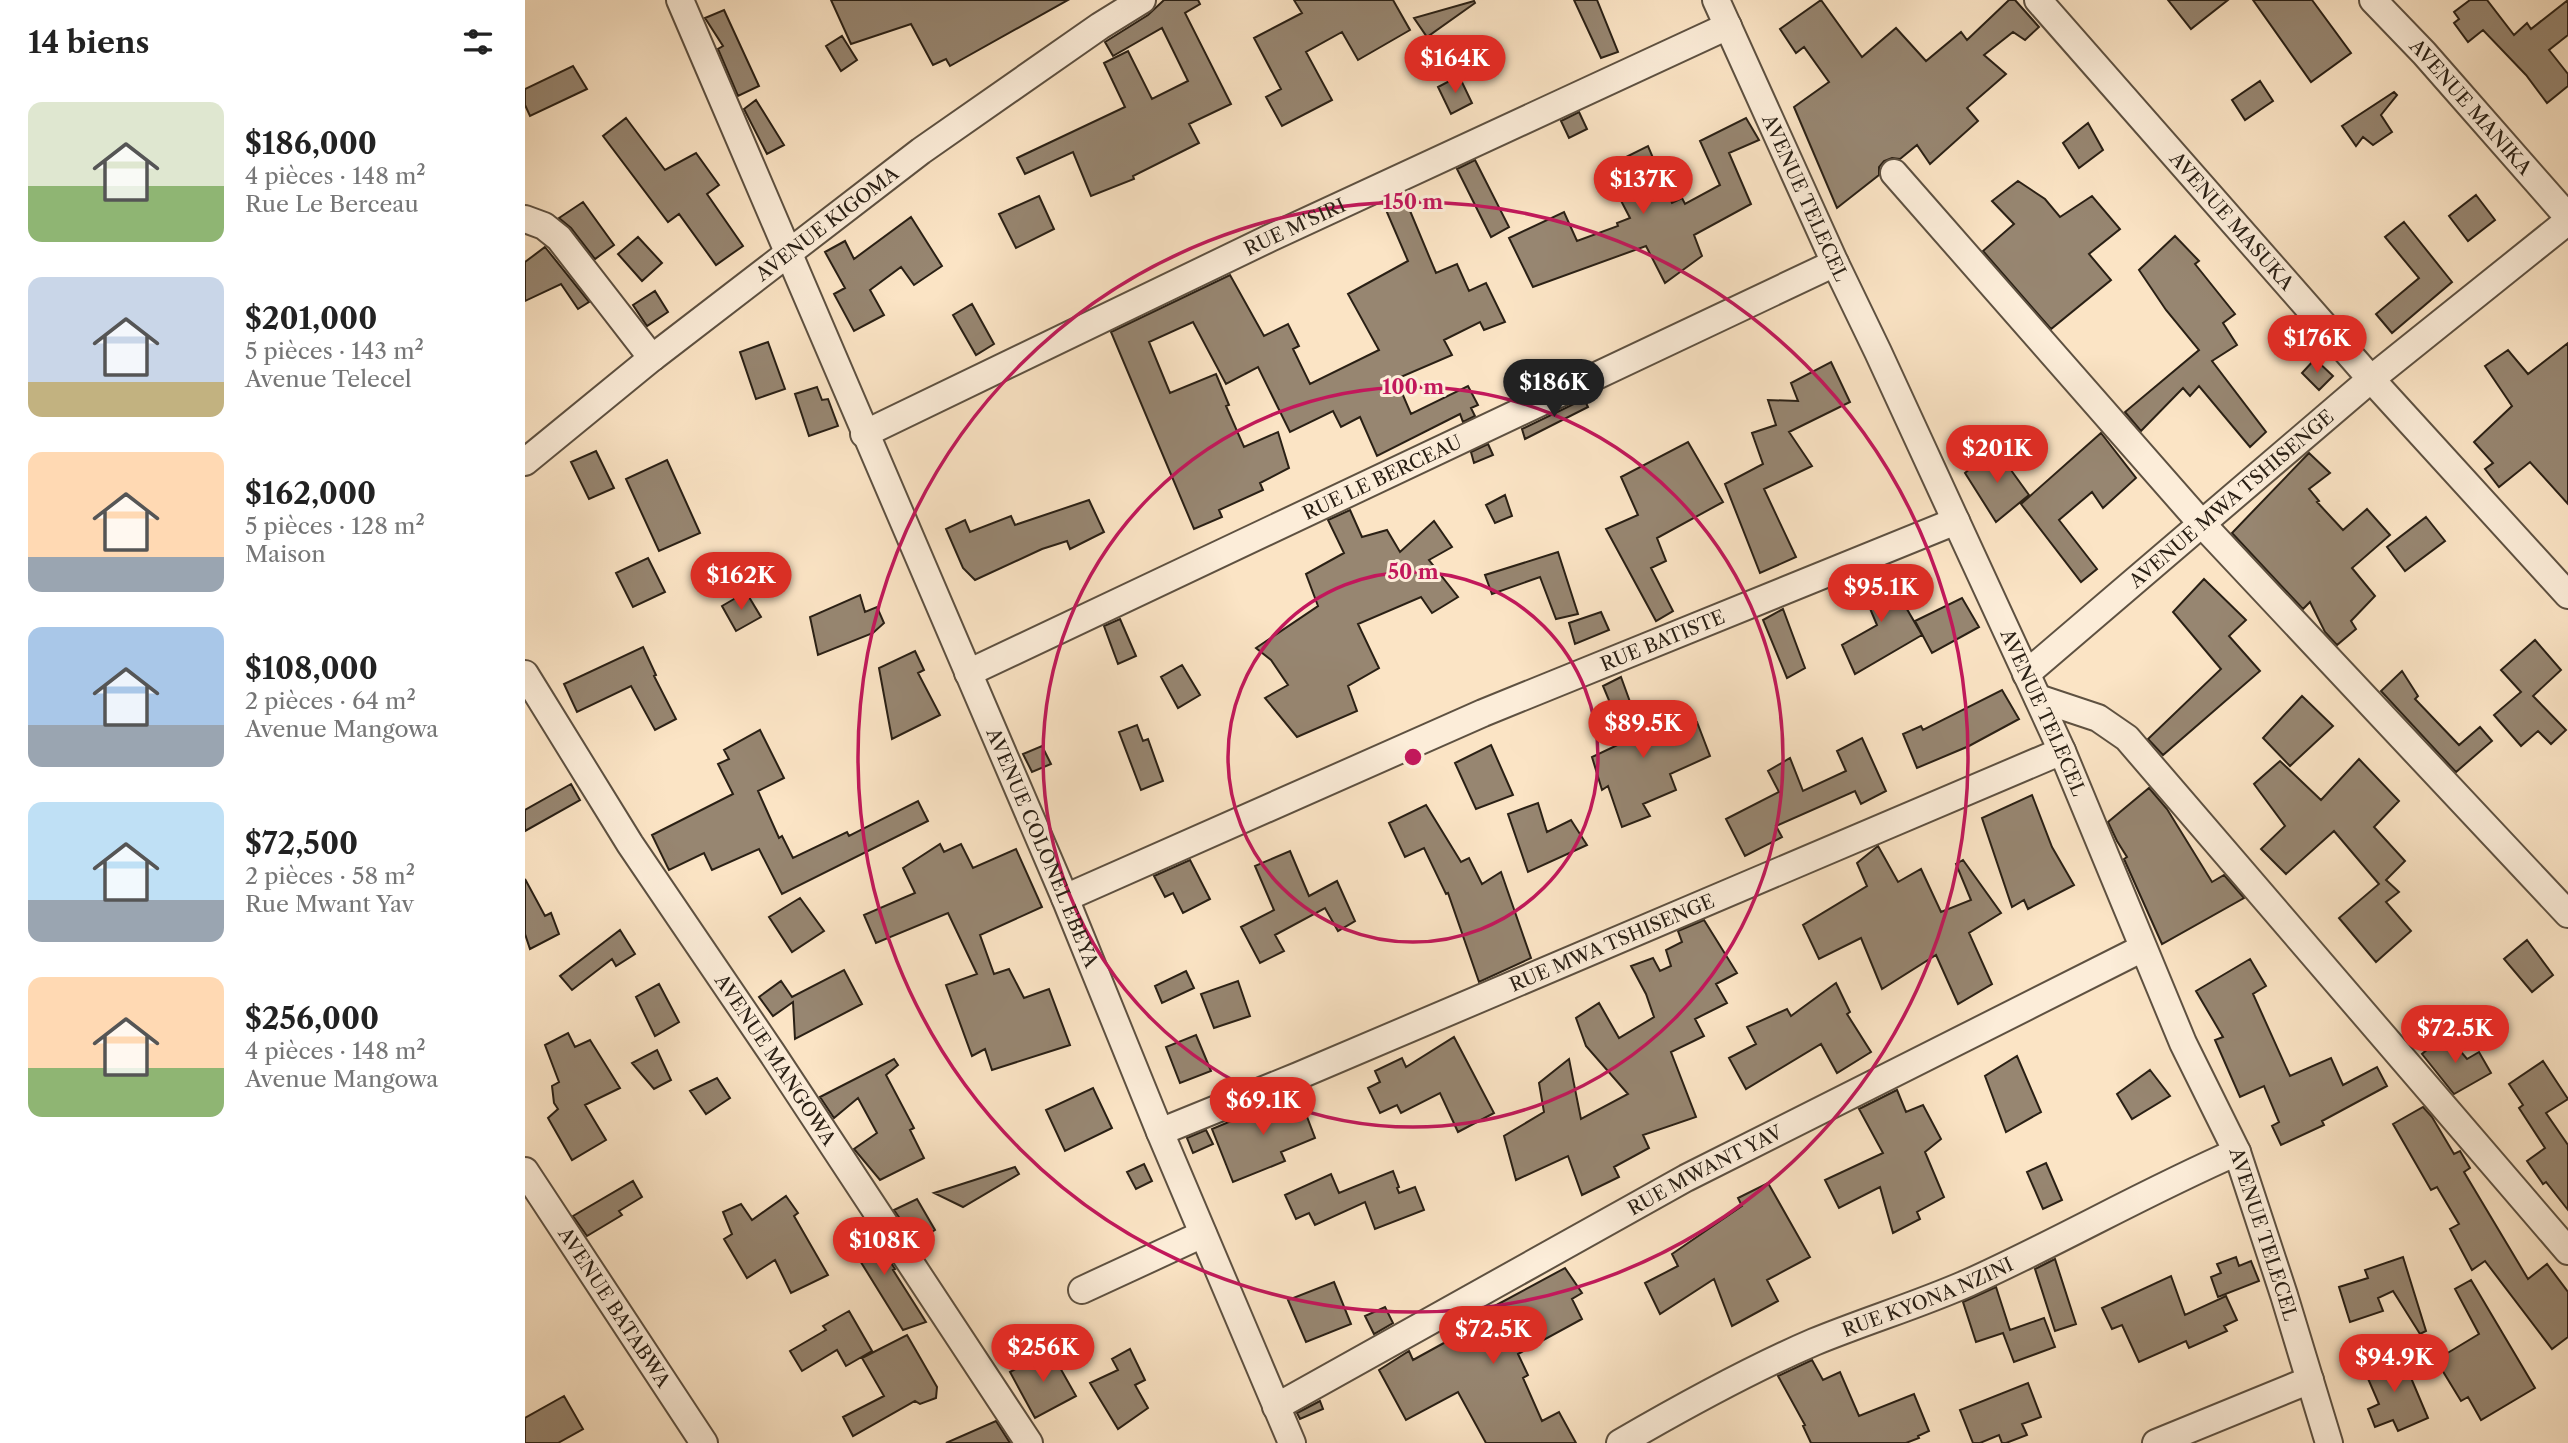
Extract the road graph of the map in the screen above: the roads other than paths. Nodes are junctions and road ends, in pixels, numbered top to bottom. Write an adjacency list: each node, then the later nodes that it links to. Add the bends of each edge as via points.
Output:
1 (680, 0): 10 (street, AVENUE COLONEL EBEYA)
2 (1142, 0): 10 (street, AVENUE KIGOMA, via 921,151)
3 (1716, 0): 6 (street, AVENUE TELECEL)
4 (2038, 0): 13 (street, AVENUE MASUKA)
5 (2373, 0): 9 (street, AVENUE MANIKA)
6 (1728, 26): 11 (street, AVENUE TELECEL); 14 (street, RUE M'SIRI, via 1270,238)
7 (1894, 173): 17 (street)
8 (525, 219): 12 (street, via 559,238)
9 (2568, 219): 13 (street, AVENUE MWA TSHISENGE)
10 (790, 253): 12 (street, AVENUE KIGOMA); 14 (street, AVENUE COLONEL EBEYA)
11 (1835, 264): 16 (street, AVENUE TELECEL); 19 (street, RUE LE BERCEAU)
12 (652, 358): 15 (street, AVENUE KIGOMA)
13 (2371, 379): 17 (street, AVENUE MWA TSHISENGE); 18 (street, AVENUE MASUKA)
14 (864, 434): 19 (street, AVENUE COLONEL EBEYA)
15 (525, 462)
16 (1956, 520): 21 (street, AVENUE TELECEL); 23 (street, RUE BATISTE, via 1483,713)
17 (2202, 524): 21 (street, AVENUE MWA TSHISENGE); 24 (street)
18 (2568, 595)
19 (968, 673): 23 (street, AVENUE COLONEL EBEYA)
20 (525, 674): 35 (street, AVENUE MANGOWA, via 630,844)
21 (2032, 686): 22 (street, AVENUE TELECEL); 30 (street, via 2098,718 2127,738)
22 (2062, 751): 25 (street, AVENUE TELECEL); 26 (street, RUE MWA TSHISENGE)
23 (1065, 898): 26 (street, AVENUE COLONEL EBEYA)
24 (2568, 914)
25 (2143, 948): 27 (street, AVENUE TELECEL); 33 (street, RUE MWANT YAV, via 1686,1178)
26 (1160, 1132): 29 (street, AVENUE COLONEL EBEYA)
27 (2237, 1152): 32 (street, AVENUE TELECEL); 37 (street, RUE KYONA NZINI, via 1972,1281 1770,1363)
28 (525, 1171): 34 (street, AVENUE BATABWA)
29 (1203, 1234): 31 (street); 33 (street, AVENUE COLONEL EBEYA)
30 (2568, 1251)
31 (1082, 1290)
32 (2310, 1380): 38 (street); 39 (street, AVENUE TELECEL)
33 (1276, 1407): 36 (street, AVENUE COLONEL EBEYA)
34 (704, 1443)
35 (1029, 1443)
36 (1292, 1443)
37 (1621, 1443)
38 (2156, 1443)
39 (2329, 1443)

